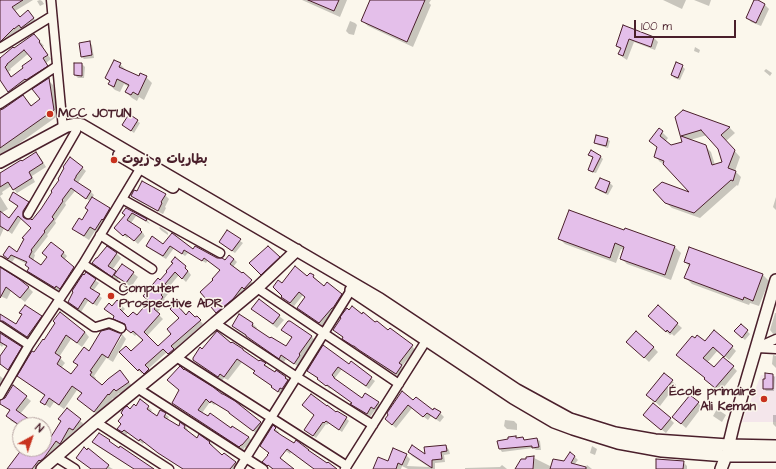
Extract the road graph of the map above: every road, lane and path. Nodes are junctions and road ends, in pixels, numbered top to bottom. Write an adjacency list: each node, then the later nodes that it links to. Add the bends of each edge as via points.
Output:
1 (51, 0): 2 (street)
2 (52, 16): 3 (street); 4 (street)
3 (0, 48)
4 (57, 66): 5 (street); 6 (street)
5 (0, 104)
6 (63, 128): 7 (main road); 8 (main road); 9 (main road, via 82,125)
7 (76, 131): 9 (main road); 11 (street)
8 (0, 162)
9 (142, 164): 10 (street); 14 (main road)
10 (122, 199): 12 (street); 13 (street)
11 (28, 214)
12 (100, 235): 16 (street); 17 (street)
13 (220, 253)
14 (294, 253): 19 (main road); 21 (main road); 27 (main road, via 380,299)
15 (0, 261): 22 (street)
16 (84, 264): 20 (street); 22 (street)
17 (152, 269)
18 (775, 286): 30 (main road)
19 (257, 288): 23 (main road); 26 (street)
20 (123, 290)
21 (351, 290): 26 (street); 27 (main road)
22 (59, 300): 25 (street, via 94,327 108,323); 29 (street)
23 (215, 323): 32 (main road); 33 (street)
24 (0, 326): 29 (street)
25 (121, 328)
26 (324, 334): 33 (street); 34 (street)
27 (429, 336): 34 (street); 41 (main road, via 570,419 615,433)
28 (776, 339): 30 (street)
29 (29, 345): 36 (street)
30 (756, 348): 31 (street); 41 (main road)
31 (776, 349)
32 (176, 357): 35 (main road); 37 (street)
33 (297, 377): 37 (street); 39 (street)
34 (399, 384): 39 (street)
35 (137, 388): 38 (main road); 44 (street)
36 (0, 395)
37 (272, 417): 44 (street); 45 (street)
38 (96, 422): 43 (main road); 48 (street)
39 (373, 425): 45 (street)
40 (776, 446): 41 (main road)
41 (727, 450): 42 (main road); 51 (main road)
42 (776, 456)
43 (56, 458): 46 (main road); 47 (street)
44 (246, 458): 49 (street); 50 (street)
45 (346, 467)
46 (42, 469)
47 (75, 469)
48 (170, 469)
49 (239, 469)
50 (263, 469)
51 (721, 469)

